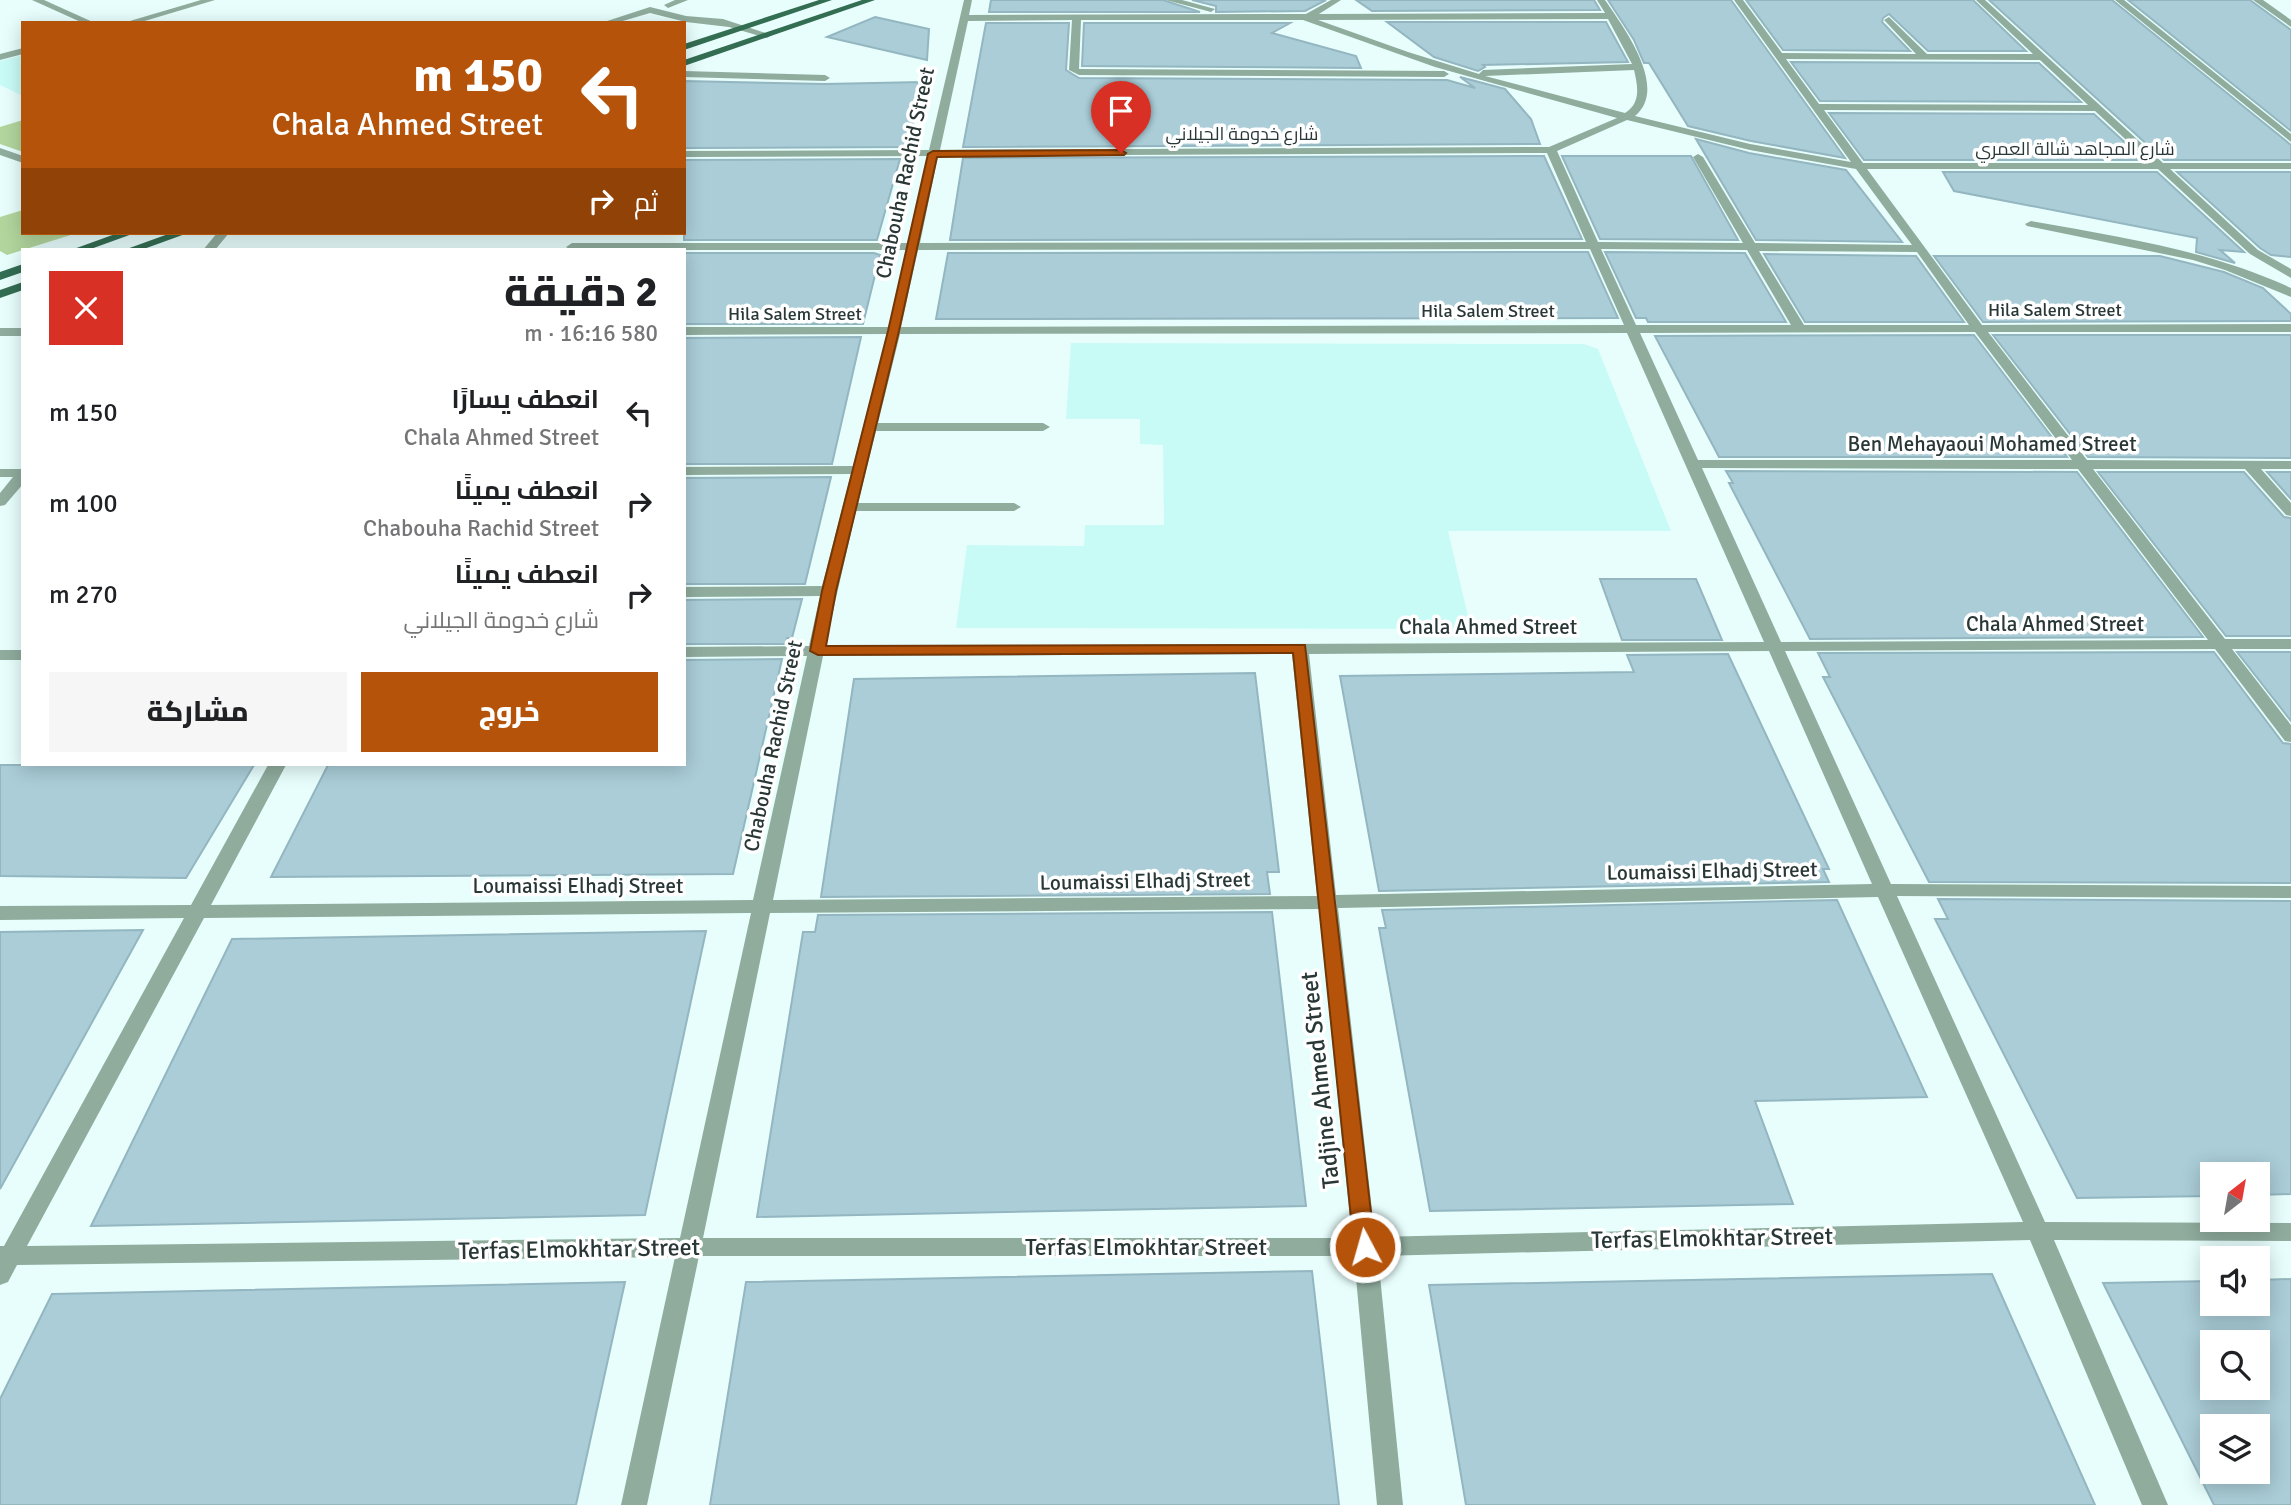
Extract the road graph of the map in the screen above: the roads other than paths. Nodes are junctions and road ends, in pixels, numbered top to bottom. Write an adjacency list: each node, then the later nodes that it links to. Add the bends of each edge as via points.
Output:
1 (36, 0): 25 (street)
2 (187, 0): 16 (street)
3 (211, 0): 16 (street)
4 (653, 0): 17 (street)
5 (684, 0): 17 (street)
6 (828, 0): 31 (main road)
7 (871, 0): 32 (main road)
8 (968, 0): 21 (street, Chabouha Rachid Street)
9 (1170, 0): 20 (street)
10 (1337, 0): 23 (street)
11 (1601, 0): 18 (street)
12 (1738, 0): 35 (street)
13 (1980, 0): 38 (street)
14 (2119, 0): 47 (street)
15 (2257, 0): 30 (street)
16 (198, 4): 19 (street)
17 (668, 5): 29 (street)
18 (1611, 16): 23 (street); 40 (street)
19 (148, 17): 26 (street); 27 (street)
20 (1243, 17): 22 (street); 23 (street)
21 (963, 18): 22 (street); 51 (street, Chabouha Rachid Street)
22 (1077, 18): 42 (street, via 1074,70 1079,72)
23 (1306, 18): 42 (street)
24 (1889, 20): 36 (street)
25 (86, 21)
26 (134, 21)
27 (157, 21)
28 (612, 21): 29 (street, via 650,10)
29 (729, 24): 31 (street)
30 (2291, 24)
31 (743, 28): 32 (street); 33 (main road)
32 (767, 35): 39 (main road)
33 (686, 46)
34 (21, 52): 37 (street)
35 (1779, 56): 36 (street); 44 (street)
36 (1924, 56): 38 (street)
37 (0, 57)
38 (2041, 57): 45 (street)
39 (686, 62)
40 (1640, 67): 42 (street); 46 (street, via 1643,93 1638,107)
41 (686, 74): 43 (street)
42 (1466, 74): 46 (street, شارع المجاهد شالة العمري)
43 (825, 78)
44 (1816, 107): 45 (street); 54 (street)
45 (2095, 107): 56 (street)
46 (1626, 117): 48 (street, شارع خدومة الجيلاني); 54 (street, شارع المجاهد شالة العمري, via 1736,145)
47 (2291, 139)
48 (1551, 150): 51 (street, شارع خدومة الجيلاني); 60 (street)
49 (0, 151): 53 (street)
50 (686, 154): 51 (street, شارع خدومة الجيلاني)
51 (933, 154): 61 (street, Chabouha Rachid Street)
52 (1698, 157): 62 (street)
53 (21, 159)
54 (1858, 166): 56 (street, شارع المجاهد شالة العمري); 66 (street)
55 (2291, 166): 56 (street, شارع المجاهد شالة العمري)
56 (2159, 167): 69 (street, via 2254,252)
57 (2031, 224): 71 (street, via 2240,271)
58 (123, 235): 63 (main road)
59 (176, 235): 64 (main road)
60 (1594, 245): 61 (street); 62 (street); 73 (street)
61 (912, 246): 65 (street); 78 (street, Chabouha Rachid Street)
62 (1751, 247): 66 (street); 74 (street)
63 (83, 248)
64 (136, 248)
65 (685, 248)
66 (1920, 249): 75 (street)
67 (21, 268): 68 (main road)
68 (3, 273)
69 (2291, 274)
70 (21, 287): 72 (main road)
71 (2291, 293)
72 (0, 294)
73 (1630, 327): 74 (street, Hila Salem Street); 78 (street, Hila Salem Street); 83 (street)
74 (1799, 328): 75 (street, Hila Salem Street)
75 (1978, 328): 76 (street, Hila Salem Street); 84 (street)
76 (2291, 328)
77 (686, 331): 78 (street, Hila Salem Street)
78 (894, 331): 81 (street, Chabouha Rachid Street)
79 (0, 332): 80 (street)
80 (21, 332)
81 (870, 427): 82 (street); 87 (street, Chabouha Rachid Street)
82 (1043, 427)
83 (1692, 464): 84 (street, Ben Mehayaoui Mohamed Street); 100 (street)
84 (2082, 465): 85 (street, Ben Mehayaoui Mohamed Street); 98 (street)
85 (2249, 465): 86 (street, Ben Mehayaoui Mohamed Street); 95 (street)
86 (2291, 465)
87 (860, 470): 88 (street); 93 (street, Chabouha Rachid Street)
88 (686, 471)
89 (0, 473): 90 (street)
90 (21, 474)
91 (21, 476): 92 (street)
92 (0, 502)
93 (851, 507): 94 (street); 96 (street, Chabouha Rachid Street)
94 (1014, 507)
95 (2291, 513)
96 (829, 591): 97 (street); 102 (street, Chabouha Rachid Street)
97 (686, 592)
98 (2221, 644): 99 (street, Chala Ahmed Street); 100 (street, Chala Ahmed Street); 106 (street)
99 (2291, 644)
100 (1774, 646): 101 (street, Chala Ahmed Street); 108 (street)
101 (1300, 649): 102 (street, Chala Ahmed Street); 110 (street, Tadjine Ahmed Street)
102 (818, 651): 103 (street, Chala Ahmed Street); 111 (street, Chabouha Rachid Street)
103 (686, 652)
104 (0, 655): 105 (street)
105 (21, 655)
106 (2291, 737)
107 (276, 766): 112 (street)
108 (1884, 890): 109 (street, Loumaissi Elhadj Street); 110 (street, Loumaissi Elhadj Street); 114 (street)
109 (2291, 892)
110 (1326, 902): 111 (street, Loumaissi Elhadj Street); 117 (street, Tadjine Ahmed Street)
111 (762, 907): 112 (street, Loumaissi Elhadj Street); 116 (street, Chabouha Rachid Street)
112 (197, 912): 113 (street, Loumaissi Elhadj Street); 118 (street)
113 (0, 913)
114 (2038, 1231): 115 (street, Terfas Elmokhtar Street); 117 (street, Terfas Elmokhtar Street); 121 (street)
115 (2291, 1232)
116 (690, 1247): 117 (street, Terfas Elmokhtar Street); 118 (street, Terfas Elmokhtar Street); 119 (street, Chabouha Rachid Street)
117 (1365, 1247): 120 (street, Tadjine Ahmed Street)
118 (3, 1262)
119 (634, 1505)
120 (1390, 1505)
121 (2155, 1505)

